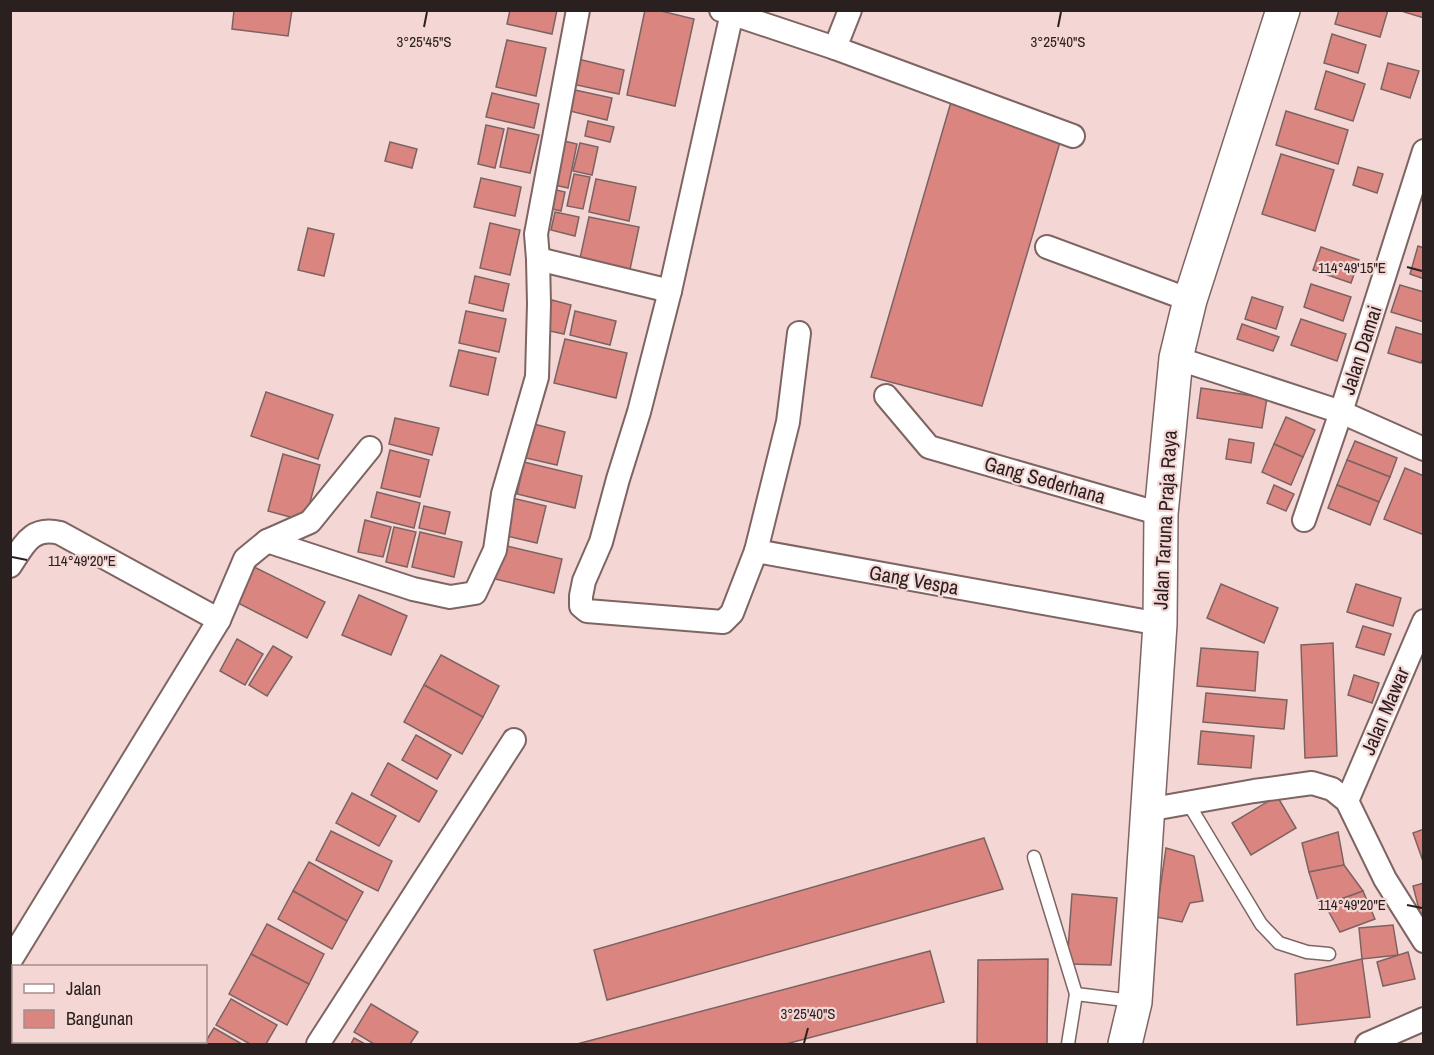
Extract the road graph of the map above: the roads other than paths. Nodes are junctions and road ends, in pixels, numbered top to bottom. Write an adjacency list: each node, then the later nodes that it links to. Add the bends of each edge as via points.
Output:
1 (578, 10): 9 (street, via 536,234)
2 (850, 10): 5 (street)
3 (1283, 10): 11 (street, Jalan Taruna Praja Raya)
4 (727, 12): 5 (street); 10 (street)
5 (835, 48): 6 (street)
6 (1072, 136)
7 (1424, 151): 15 (street, Jalan Damai)
8 (1047, 247): 11 (street)
9 (538, 259): 10 (street); 20 (street, via 537,377 503,494 495,550 476,593 450,597 413,589)
10 (670, 291): 21 (street, via 601,542 584,581 581,606 587,611 723,622 732,613)
11 (1190, 300): 13 (street, Jalan Taruna Praja Raya)
12 (799, 333): 21 (street, via 789,422)
13 (1176, 358): 15 (street); 18 (street, Jalan Taruna Praja Raya)
14 (886, 396): 18 (street, Gang Sederhana, via 929,447)
15 (1341, 412): 17 (street); 19 (street, Jalan Damai)
16 (370, 448): 20 (street, via 310,522)
17 (1424, 449)
18 (1161, 514): 25 (street, Jalan Taruna Praja Raya)
19 (1304, 520)
20 (267, 541): 23 (street, via 245,559)
21 (756, 551): 25 (street, Gang Vespa)
22 (10, 566): 23 (street, via 36,533 60,533)
23 (219, 620): 33 (street)
24 (1424, 621): 27 (street, Jalan Mawar)
25 (1160, 624): 29 (street, Jalan Taruna Praja Raya)
26 (514, 740): 37 (street)
27 (1347, 801): 28 (street, via 1332,789 1312,783); 31 (street, via 1385,879)
28 (1188, 802): 29 (street); 32 (lane, via 1261,924 1279,943)
29 (1147, 810): 35 (street, Jalan Taruna Praja Raya)
30 (1034, 857): 34 (lane)
31 (1424, 941)
32 (1329, 954)
33 (10, 961)
34 (1076, 994): 35 (lane); 38 (lane)
35 (1135, 1002): 39 (street, Jalan Taruna Praja Raya)
36 (1424, 1019): 40 (street)
37 (318, 1044)
38 (1068, 1044)
39 (1125, 1044)
40 (1367, 1044)

